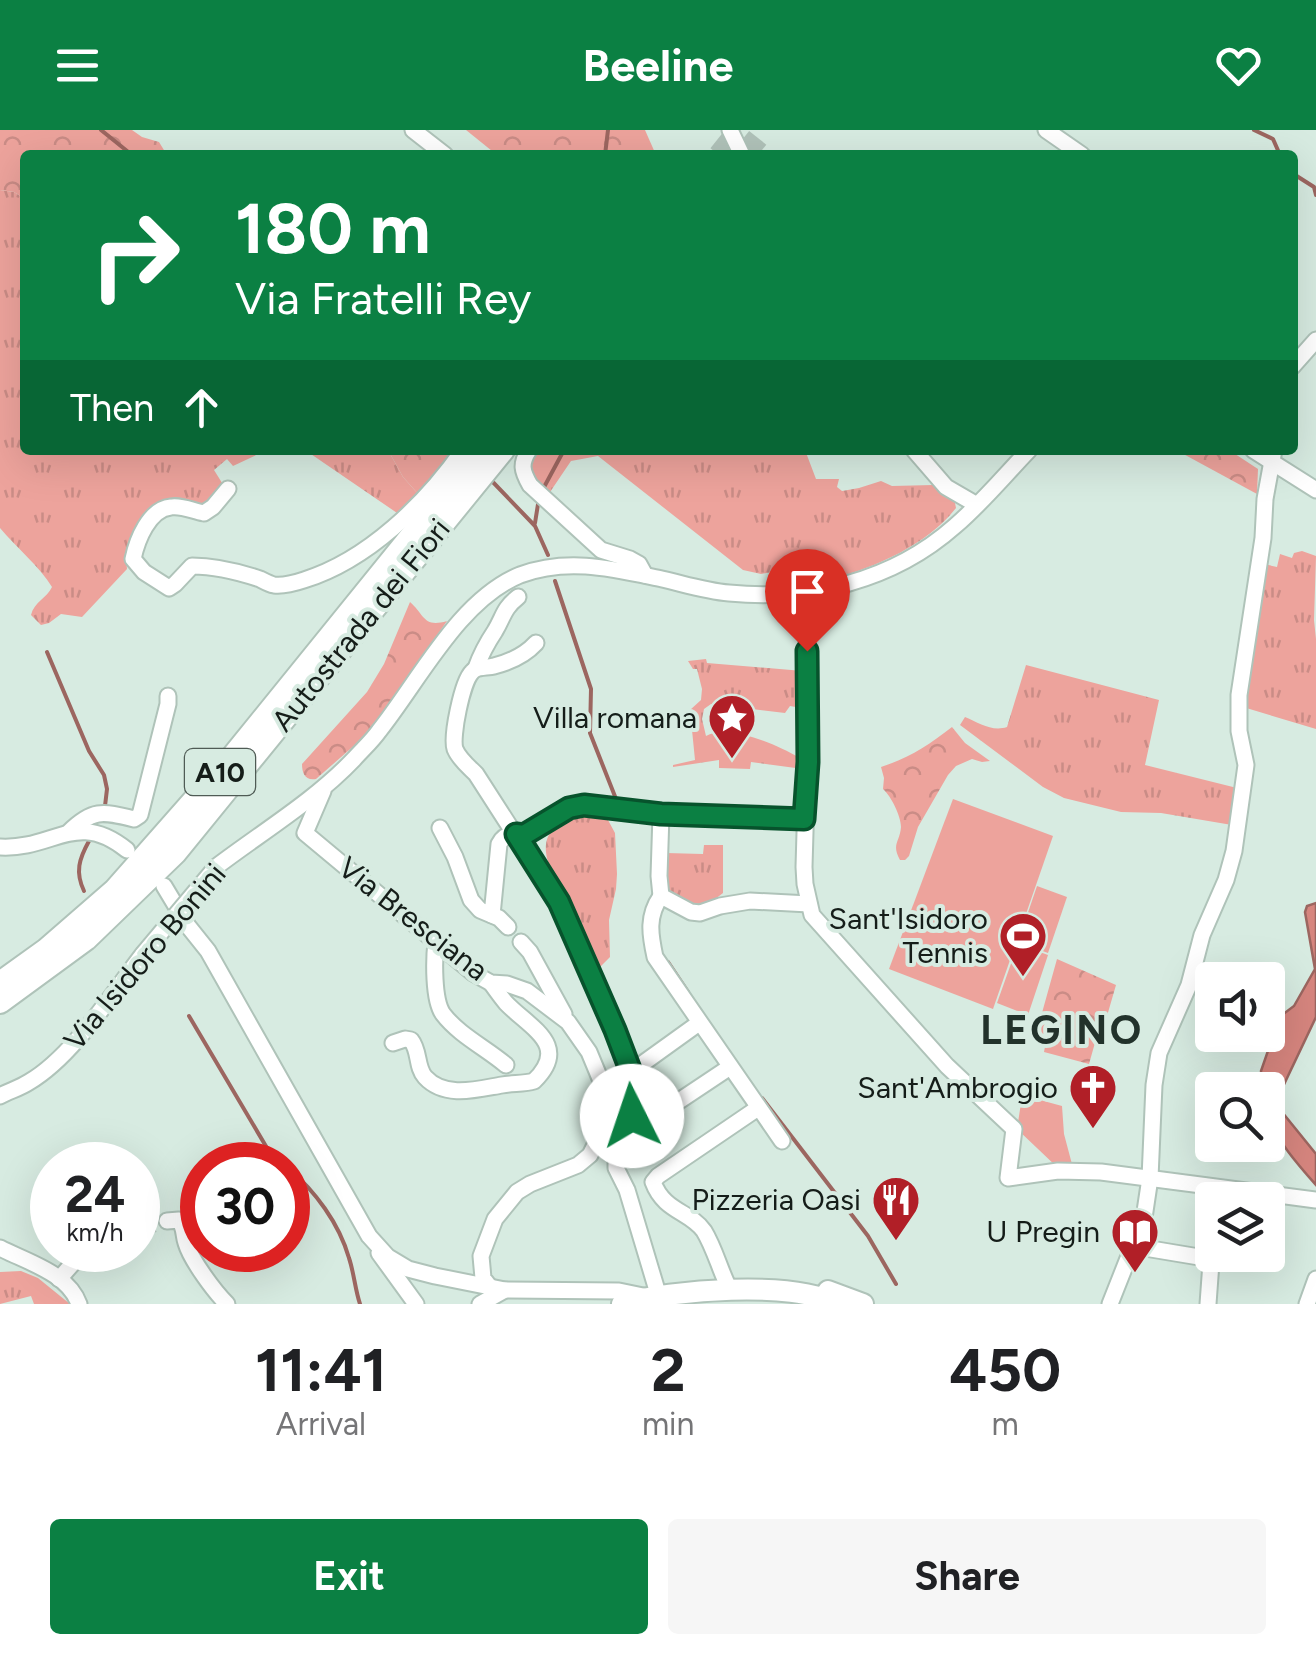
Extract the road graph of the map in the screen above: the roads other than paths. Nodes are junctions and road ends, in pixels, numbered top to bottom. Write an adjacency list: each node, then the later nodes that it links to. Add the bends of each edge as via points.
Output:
1 (413, 130): 3 (street)
2 (1046, 130): 4 (street)
3 (439, 150)
4 (1075, 150)
5 (1316, 340): 6 (street)
6 (1298, 360)
7 (458, 455): 14 (street, via 389,530 312,578 275,585 192,566 169,588 144,572 133,558 136,543 156,513 176,506 204,513)
8 (478, 455): 17 (highway, Autostrada dei Fiori / A10)
9 (516, 455): 17 (highway, Autostrada dei Fiori / A10)
10 (519, 455): 18 (street, via 530,484 601,550 630,558)
11 (918, 455): 16 (street, via 946,487)
12 (1025, 455): 16 (street, Via Isidoro Bonini)
13 (1272, 456): 15 (street); 56 (street, via 1238,695 1246,765 1234,851 1156,1069)
14 (228, 489)
15 (1316, 490)
16 (977, 505): 19 (street, Via Isidoro Bonini, via 901,564)
17 (419, 539): 31 (highway, Autostrada dei Fiori / A10); 36 (highway, Autostrada dei Fiori / A10, via 204,820)
18 (644, 575): 19 (street, Via Isidoro Bonini, via 726,593); 24 (street, Via Isidoro Bonini, via 587,564 554,566 499,586 460,621 378,734)
19 (812, 592): 26 (street)
20 (518, 597): 22 (street, via 504,609)
21 (536, 643): 22 (street)
22 (476, 668): 29 (street, via 466,684 454,747)
23 (168, 696): 28 (street, via 140,815 101,812)
24 (324, 787): 39 (street, Via Bresciana, via 305,833); 52 (street, Via Isidoro Bonini, bridge, via 216,867 56,1062)
25 (661, 814): 26 (street); 29 (street, via 584,805); 34 (street)
26 (804, 819): 35 (street)
27 (440, 828): 37 (street, via 471,900)
28 (68, 833): 30 (street); 32 (street, via 96,832)
29 (516, 834): 37 (street, via 499,844); 75 (street, via 559,902 631,1072 634,1104 616,1168)
30 (0, 847)
31 (151, 848): 41 (highway, A10); 42 (highway, Autostrada dei Fiori / A10, via 91,912)
32 (127, 850)
33 (164, 886): 61 (street, via 208,951)
34 (661, 896): 35 (street, via 691,912 750,901); 47 (street, via 650,919 655,957)
35 (809, 904): 56 (street, via 823,929 1014,1130 1008,1178 1058,1171)
36 (114, 914): 44 (highway, Autostrada dei Fiori / A10); 45 (highway, A10, via 60,974)
37 (492, 915): 38 (street)
38 (508, 927)
39 (436, 942): 43 (street, Via Bresciana); 50 (street, via 442,1013)
40 (521, 942): 46 (street)
41 (0, 966)
42 (0, 983)
43 (492, 983): 46 (street, Via Bresciana, via 527,991); 48 (street, via 550,1048 548,1065 534,1081 462,1092 445,1088 422,1074 411,1040)
44 (0, 1002)
45 (0, 1018)
46 (568, 1022): 64 (street, Via Bresciana, via 606,1093 605,1126 578,1165 518,1192 495,1220)
47 (699, 1023): 49 (street); 51 (street)
48 (392, 1043)
49 (642, 1064)
50 (506, 1066)
51 (730, 1066): 53 (street); 54 (street)
52 (0, 1096)
53 (758, 1108): 55 (street); 73 (street, via 653,1182 667,1204 702,1228)
54 (667, 1109)
55 (782, 1142)
56 (1150, 1178): 57 (street); 62 (street)
57 (1195, 1188)
58 (1285, 1198): 59 (street)
59 (1316, 1200)
60 (173, 1220): 78 (street)
61 (369, 1236): 68 (street, via 388,1257); 76 (street)
62 (1132, 1246): 65 (street); 83 (street)
63 (0, 1248): 70 (street)
64 (482, 1251): 69 (street, Via Bresciana); 72 (street, via 483,1278)
65 (1195, 1252)
66 (66, 1272): 70 (street)
67 (1211, 1272): 84 (street)
68 (435, 1276): 69 (street); 76 (street, via 418,1283)
69 (456, 1278): 72 (street)
70 (60, 1279): 77 (street)
71 (1316, 1279): 85 (street)
72 (498, 1289): 75 (street); 79 (street)
73 (730, 1290): 74 (main road); 75 (main road)
74 (784, 1291): 81 (main road); 82 (main road, via 815,1288)
75 (655, 1298): 80 (main road)
76 (414, 1303)
77 (79, 1304)
78 (227, 1304)
79 (480, 1304)
80 (622, 1304)
81 (836, 1304)
82 (863, 1304)
83 (1110, 1304)
84 (1208, 1304)
85 (1307, 1304)

